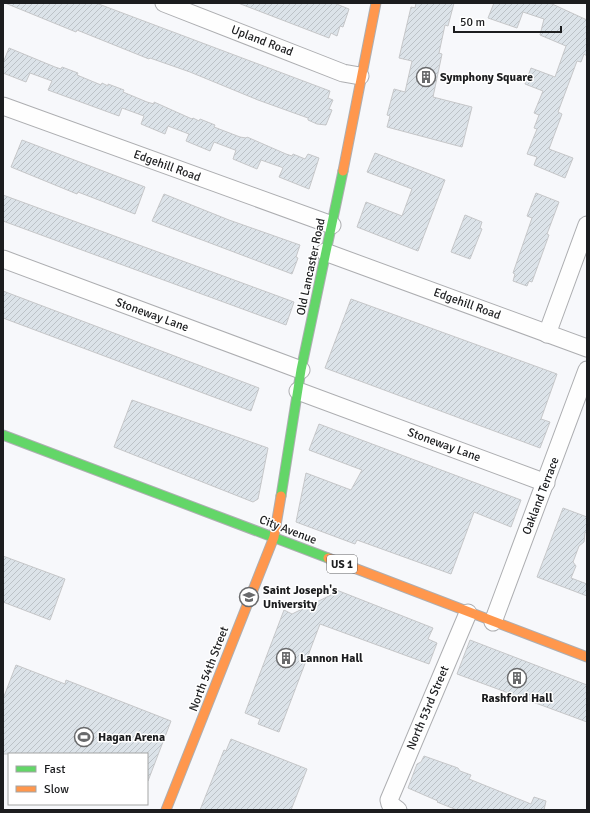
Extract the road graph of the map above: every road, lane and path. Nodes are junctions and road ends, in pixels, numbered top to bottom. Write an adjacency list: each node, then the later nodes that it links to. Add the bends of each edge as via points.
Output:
1 (164, 3): 3 (street, Upland Road, via 343,73)
2 (376, 3): 3 (main road, Old Lancaster Road)
3 (360, 76): 6 (main road, Old Lancaster Road)
4 (3, 106): 6 (street, Edgehill Road)
5 (587, 224): 9 (street)
6 (332, 225): 7 (main road, Old Lancaster Road)
7 (325, 252): 9 (street, Edgehill Road); 11 (main road, Old Lancaster Road)
8 (3, 259): 11 (street, Stoneway Lane)
9 (547, 334): 10 (street, Edgehill Road)
10 (587, 348)
11 (301, 370): 13 (main road, Old Lancaster Road)
12 (587, 370): 15 (street, Oakland Terrace)
13 (298, 391): 15 (street, Stoneway Lane); 16 (main road, Old Lancaster Road)
14 (3, 435): 16 (main road, City Avenue / US 1)
15 (546, 483): 18 (street, Oakland Terrace)
16 (274, 537): 17 (main road, City Avenue / US 1); 21 (main road, North 54th Street)
17 (468, 613): 18 (main road, City Avenue / US 1); 20 (street, North 53rd Street, via 389,800)
18 (493, 622): 19 (main road, City Avenue / US 1)
19 (587, 657)
20 (394, 807)
21 (166, 810)

